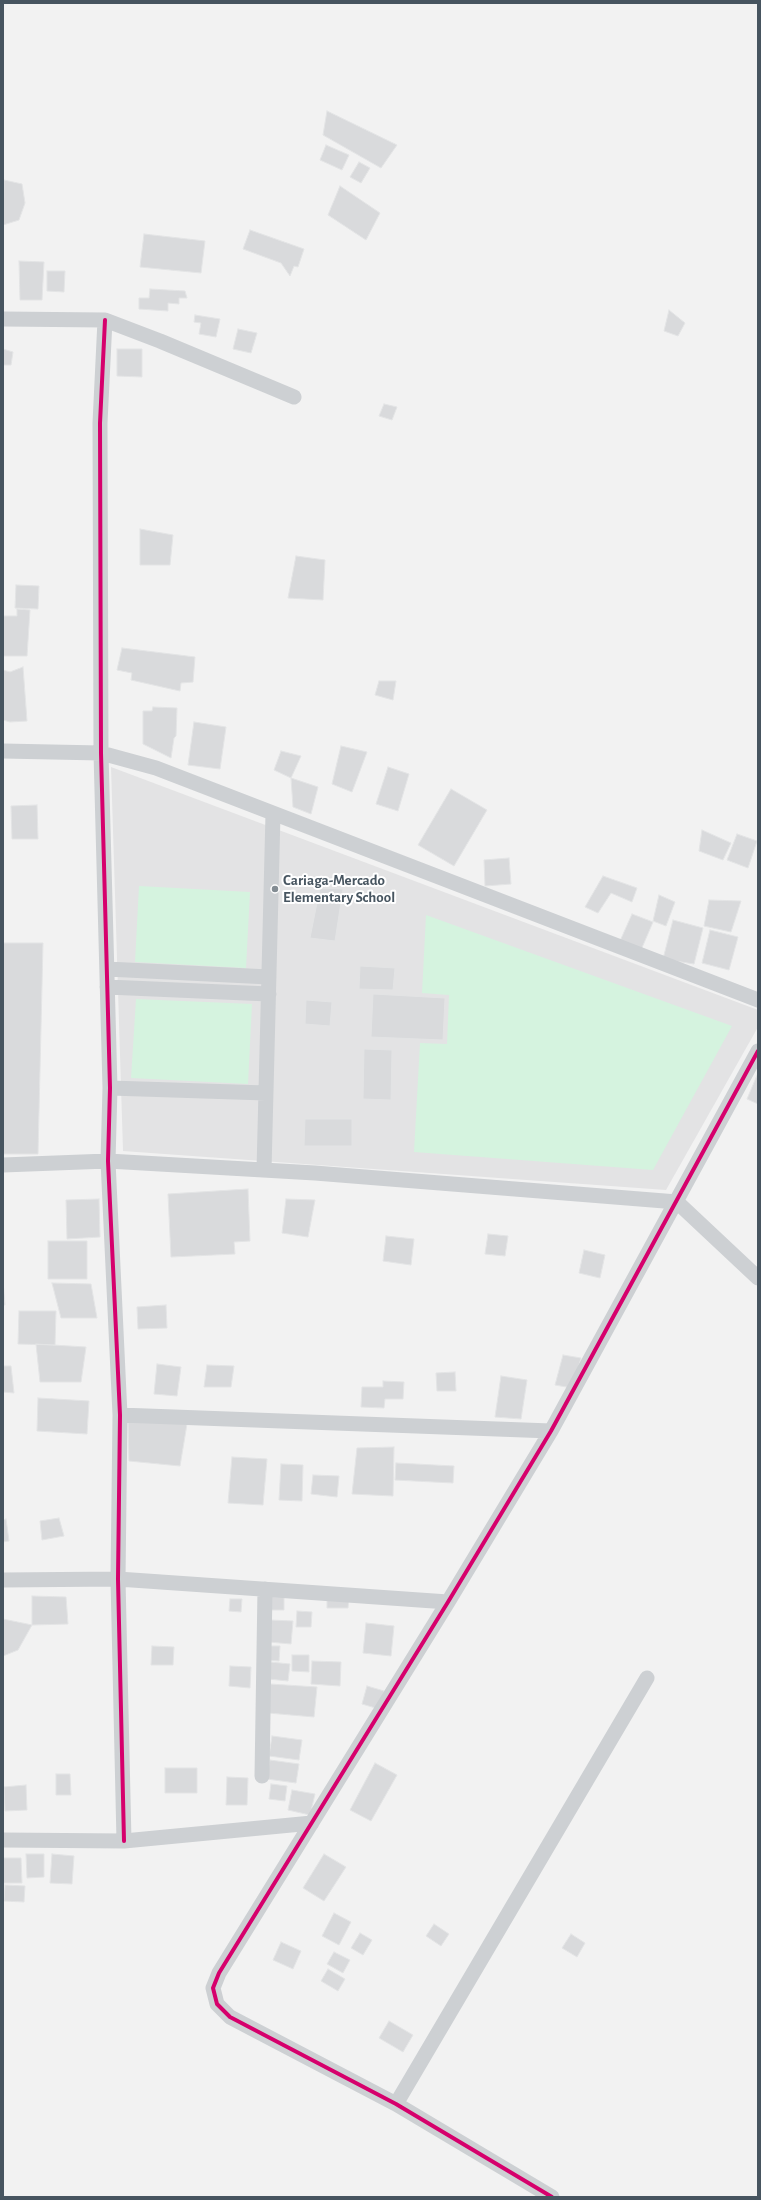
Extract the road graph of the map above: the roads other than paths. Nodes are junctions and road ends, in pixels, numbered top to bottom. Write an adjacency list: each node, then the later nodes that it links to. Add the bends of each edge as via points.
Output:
1 (3, 319): 2 (street)
2 (105, 320): 3 (street); 5 (street, via 100,423)
3 (294, 397)
4 (3, 751): 5 (street)
5 (101, 753): 6 (street, via 156,768); 7 (street)
6 (273, 814): 8 (street); 11 (street)
7 (107, 969): 8 (street); 9 (street)
8 (269, 977): 10 (street)
9 (107, 987): 10 (street); 13 (street)
10 (268, 994): 14 (street)
11 (758, 1000)
12 (758, 1051): 18 (street)
13 (110, 1088): 14 (street); 15 (street)
14 (266, 1093): 17 (street)
15 (108, 1161): 16 (street); 17 (street); 20 (street)
16 (3, 1165)
17 (264, 1170): 18 (street)
18 (677, 1202): 19 (street); 21 (street)
19 (758, 1278)
20 (120, 1414): 21 (street); 22 (street)
21 (551, 1431): 25 (street)
22 (118, 1579): 23 (street); 24 (street); 30 (street)
23 (3, 1580)
24 (265, 1589): 25 (street); 27 (street)
25 (448, 1602): 28 (street)
26 (647, 1678): 31 (street)
27 (262, 1776)
28 (312, 1823): 30 (street); 31 (street, via 219,1973 214,1988 217,2004 230,2017)
29 (3, 1840): 30 (street)
30 (124, 1841)
31 (396, 2104): 32 (street)
32 (552, 2197)

